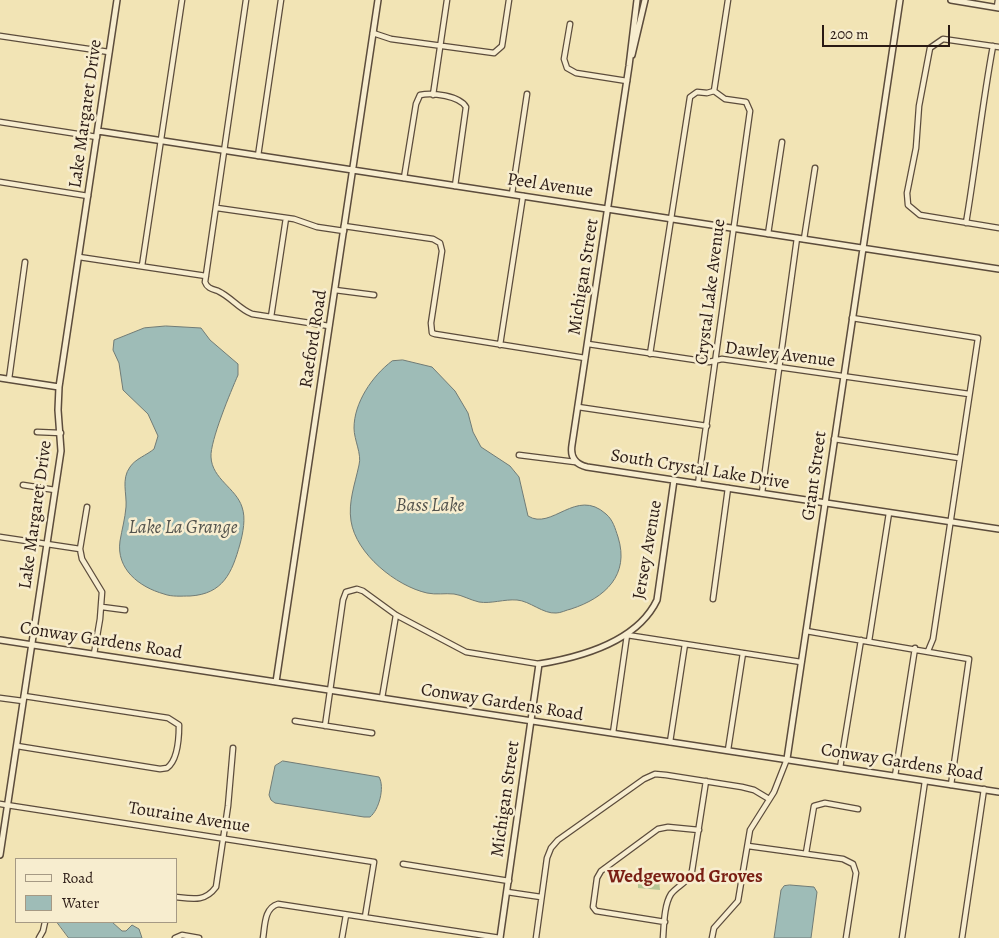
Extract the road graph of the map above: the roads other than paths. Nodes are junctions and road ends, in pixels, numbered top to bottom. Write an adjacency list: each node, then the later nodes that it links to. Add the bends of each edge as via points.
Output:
1 (117, 0): 21 (street, Lake Margaret Drive)
2 (182, 0): 29 (street)
3 (246, 0): 31 (street)
4 (280, 0): 32 (street)
5 (378, 0): 16 (street, Raeford Road)
6 (447, 0): 18 (street)
7 (509, 0): 18 (street, via 502,46 498,51 490,53)
8 (637, 0): 22 (street, Michigan Street)
9 (645, 0): 22 (street, Michigan Street)
10 (728, 0): 24 (street)
11 (900, 0): 52 (street, Grant Street)
12 (951, 0): 14 (street)
13 (998, 0): 14 (street)
14 (998, 7)
15 (570, 24): 23 (street, via 564,59 567,68 576,73)
16 (373, 33): 18 (street); 34 (street, Raeford Road)
17 (0, 36): 21 (street)
18 (440, 45): 26 (street)
19 (993, 46): 20 (street); 45 (street); 45 (street, via 948,39 934,44 929,53 919,106 908,205 920,215)
20 (999, 47)
21 (109, 52): 28 (street, Lake Margaret Drive)
22 (629, 66): 23 (street, Michigan Street)
23 (627, 81): 42 (street, Michigan Street)
24 (714, 91): 44 (street, via 693,93 690,97); 48 (street, Crystal Lake Avenue, via 725,99 749,104)
25 (527, 94): 38 (street)
26 (433, 95): 35 (street, via 420,96 416,104); 37 (street, via 456,99 466,108)
27 (0, 122): 28 (street)
28 (97, 134): 29 (street, Peel Avenue); 39 (street, Lake Margaret Drive)
29 (161, 141): 31 (street, Peel Avenue); 55 (street)
30 (782, 142): 49 (street)
31 (224, 151): 32 (street, Peel Avenue); 41 (street)
32 (258, 156): 34 (street, Peel Avenue)
33 (815, 168): 51 (street)
34 (353, 170): 35 (street, Peel Avenue); 46 (street, Raeford Road)
35 (404, 178): 37 (street, Peel Avenue)
36 (0, 182): 39 (street)
37 (455, 186): 38 (street, Peel Avenue)
38 (512, 194): 40 (street, Peel Avenue)
39 (88, 196): 53 (street, Lake Margaret Drive)
40 (523, 196): 42 (street, Peel Avenue); 64 (street)
41 (217, 208): 43 (street); 57 (street)
42 (608, 208): 44 (street, Peel Avenue); 63 (street, Michigan Street)
43 (286, 218): 46 (street, via 317,227); 60 (street)
44 (671, 218): 48 (street, Peel Avenue); 65 (street)
45 (966, 222): 47 (street)
46 (344, 228): 58 (street, Raeford Road); 64 (street, via 433,239 440,243 442,251 432,333)
47 (999, 228)
48 (734, 229): 49 (street, Peel Avenue); 67 (street, Crystal Lake Avenue)
49 (768, 234): 50 (street, Peel Avenue)
50 (796, 238): 51 (street, Peel Avenue); 68 (street)
51 (804, 239): 52 (street, Peel Avenue)
52 (863, 248): 56 (street, Peel Avenue); 61 (street, Grant Street)
53 (79, 257): 55 (street); 72 (street, Lake Margaret Drive)
54 (25, 262): 71 (street)
55 (142, 266): 57 (street)
56 (999, 269)
57 (206, 276): 60 (street, via 206,286 229,297 246,312)
58 (335, 290): 59 (street); 62 (street, Raeford Road)
59 (374, 295)
60 (271, 318): 62 (street)
61 (852, 318): 69 (street, Grant Street); 73 (street, via 978,338)
62 (329, 326): 113 (street, Raeford Road)
63 (588, 344): 65 (street, Dawley Avenue); 66 (street, Michigan Street)
64 (500, 345): 66 (street)
65 (650, 354): 67 (street, Dawley Avenue, via 709,362)
66 (585, 358): 74 (street, Michigan Street)
67 (716, 360): 68 (street, Dawley Avenue); 75 (street, Crystal Lake Avenue)
68 (779, 368): 69 (street, Dawley Avenue); 87 (street)
69 (844, 376): 73 (street, Dawley Avenue); 78 (street, Grant Street)
70 (0, 378): 71 (street)
71 (9, 379): 72 (street)
72 (59, 387): 77 (street, Lake Margaret Drive)
73 (969, 394): 80 (street)
74 (578, 407): 75 (street); 81 (street, Michigan Street, via 571,450)
75 (707, 426): 83 (street, Crystal Lake Avenue)
76 (37, 432): 77 (street)
77 (61, 433): 86 (street, Lake Margaret Drive)
78 (834, 439): 80 (street); 88 (street, Grant Street)
79 (519, 454): 81 (street)
80 (960, 458): 91 (street)
81 (576, 462): 82 (street, South Crystal Lake Drive, via 587,467)
82 (674, 480): 83 (street, South Crystal Lake Drive); 101 (street, Jersey Avenue, via 657,600 650,614)
83 (698, 484): 85 (street, South Crystal Lake Drive)
84 (24, 485): 86 (street)
85 (728, 488): 87 (street, South Crystal Lake Drive); 96 (street)
86 (55, 490): 94 (street, Lake Margaret Drive)
87 (762, 493): 88 (street, South Crystal Lake Drive)
88 (824, 503): 90 (street, South Crystal Lake Drive); 100 (street, Grant Street)
89 (87, 507): 95 (street)
90 (889, 513): 91 (street, South Crystal Lake Drive); 104 (street)
91 (950, 522): 92 (street, South Crystal Lake Drive); 108 (street, via 933,640)
92 (999, 529)
93 (0, 537): 94 (street)
94 (47, 544): 95 (street); 106 (street, Lake Margaret Drive)
95 (80, 549): 97 (street, via 82,559 102,592)
96 (713, 599)
97 (102, 607): 98 (street); 110 (street)
98 (125, 610)
99 (396, 615): 112 (street, via 466,652); 114 (street, via 363,591 350,589 346,592); 116 (street)
100 (806, 631): 103 (street); 111 (street, Grant Street)
101 (627, 635): 105 (street); 112 (street, via 575,656); 121 (street)
102 (0, 640): 106 (street, Conway Gardens Road)
103 (861, 640): 104 (street); 128 (street)
104 (868, 641): 107 (street)
105 (685, 644): 109 (street); 123 (street)
106 (32, 645): 110 (street, Conway Gardens Road); 117 (street, Lake Margaret Drive)
107 (915, 648): 108 (street); 129 (street)
108 (928, 651): 132 (street, via 969,660)
109 (743, 653): 111 (street); 126 (street)
110 (94, 654): 113 (street, Conway Gardens Road)
111 (801, 662): 127 (street, Grant Street)
112 (539, 664): 119 (street, Michigan Street)
113 (276, 682): 114 (street, Conway Gardens Road)
114 (330, 690): 116 (street, Conway Gardens Road); 120 (street)
115 (0, 698): 117 (street)
116 (382, 698): 119 (street, Conway Gardens Road)
117 (24, 699): 124 (street, Lake Margaret Drive); 124 (street, via 168,718 178,725 175,760 167,768 160,769)
118 (295, 721): 120 (street)
119 (531, 722): 121 (street, Conway Gardens Road); 145 (street, Michigan Street)
120 (324, 726): 122 (street)
121 (612, 733): 123 (street, Conway Gardens Road)
122 (372, 734)
123 (670, 742): 126 (street, Conway Gardens Road)
124 (17, 746): 137 (street, Lake Margaret Drive)
125 (233, 748): 140 (street)
126 (728, 750): 127 (street, Conway Gardens Road)
127 (787, 759): 128 (street, Conway Gardens Road); 135 (street, Grant Street, via 782,776)
128 (840, 768): 129 (street, Conway Gardens Road)
129 (895, 776): 131 (street, Conway Gardens Road)
130 (706, 781): 135 (street, via 742,786); 139 (street); 148 (street, via 655,774 644,779 551,848)
131 (925, 781): 132 (street, Conway Gardens Road); 163 (street)
132 (951, 785): 133 (street, Conway Gardens Road)
133 (984, 789): 134 (street, Conway Gardens Road); 164 (street)
134 (999, 792)
135 (768, 799): 141 (street, Grant Street, via 750,830)
136 (0, 804): 137 (street, Touraine Avenue)
137 (8, 805): 140 (street, Touraine Avenue); 143 (street, Lake Margaret Drive)
138 (858, 809): 142 (street, via 825,803 814,806)
139 (699, 830): 151 (street, via 690,878 672,893); 151 (street, via 658,829 601,871 597,878 593,907 596,912)
140 (223, 837): 147 (street, via 216,887 203,899); 150 (street, Touraine Avenue, via 374,862)
141 (748, 846): 142 (street); 161 (street, Grant Street, via 738,901 714,928)
142 (806, 854): 162 (street, via 843,859 853,864 856,873)
143 (0, 855)
144 (403, 864): 145 (street)
145 (509, 880): 146 (street, Michigan Street)
146 (507, 892): 148 (street); 158 (street, Michigan Street)
147 (178, 897)
148 (541, 897): 159 (street)
149 (346, 914): 150 (street); 156 (street, via 278,904 271,906); 157 (street)
150 (365, 917): 158 (street)
151 (665, 922): 160 (street)
152 (45, 923): 154 (street)
153 (176, 937): 155 (street)
154 (39, 938)
155 (199, 938)
156 (264, 938)
157 (342, 938)
158 (500, 938)
159 (536, 938)
160 (662, 938)
161 (712, 938)
162 (846, 938)
163 (902, 938)
164 (962, 938)

